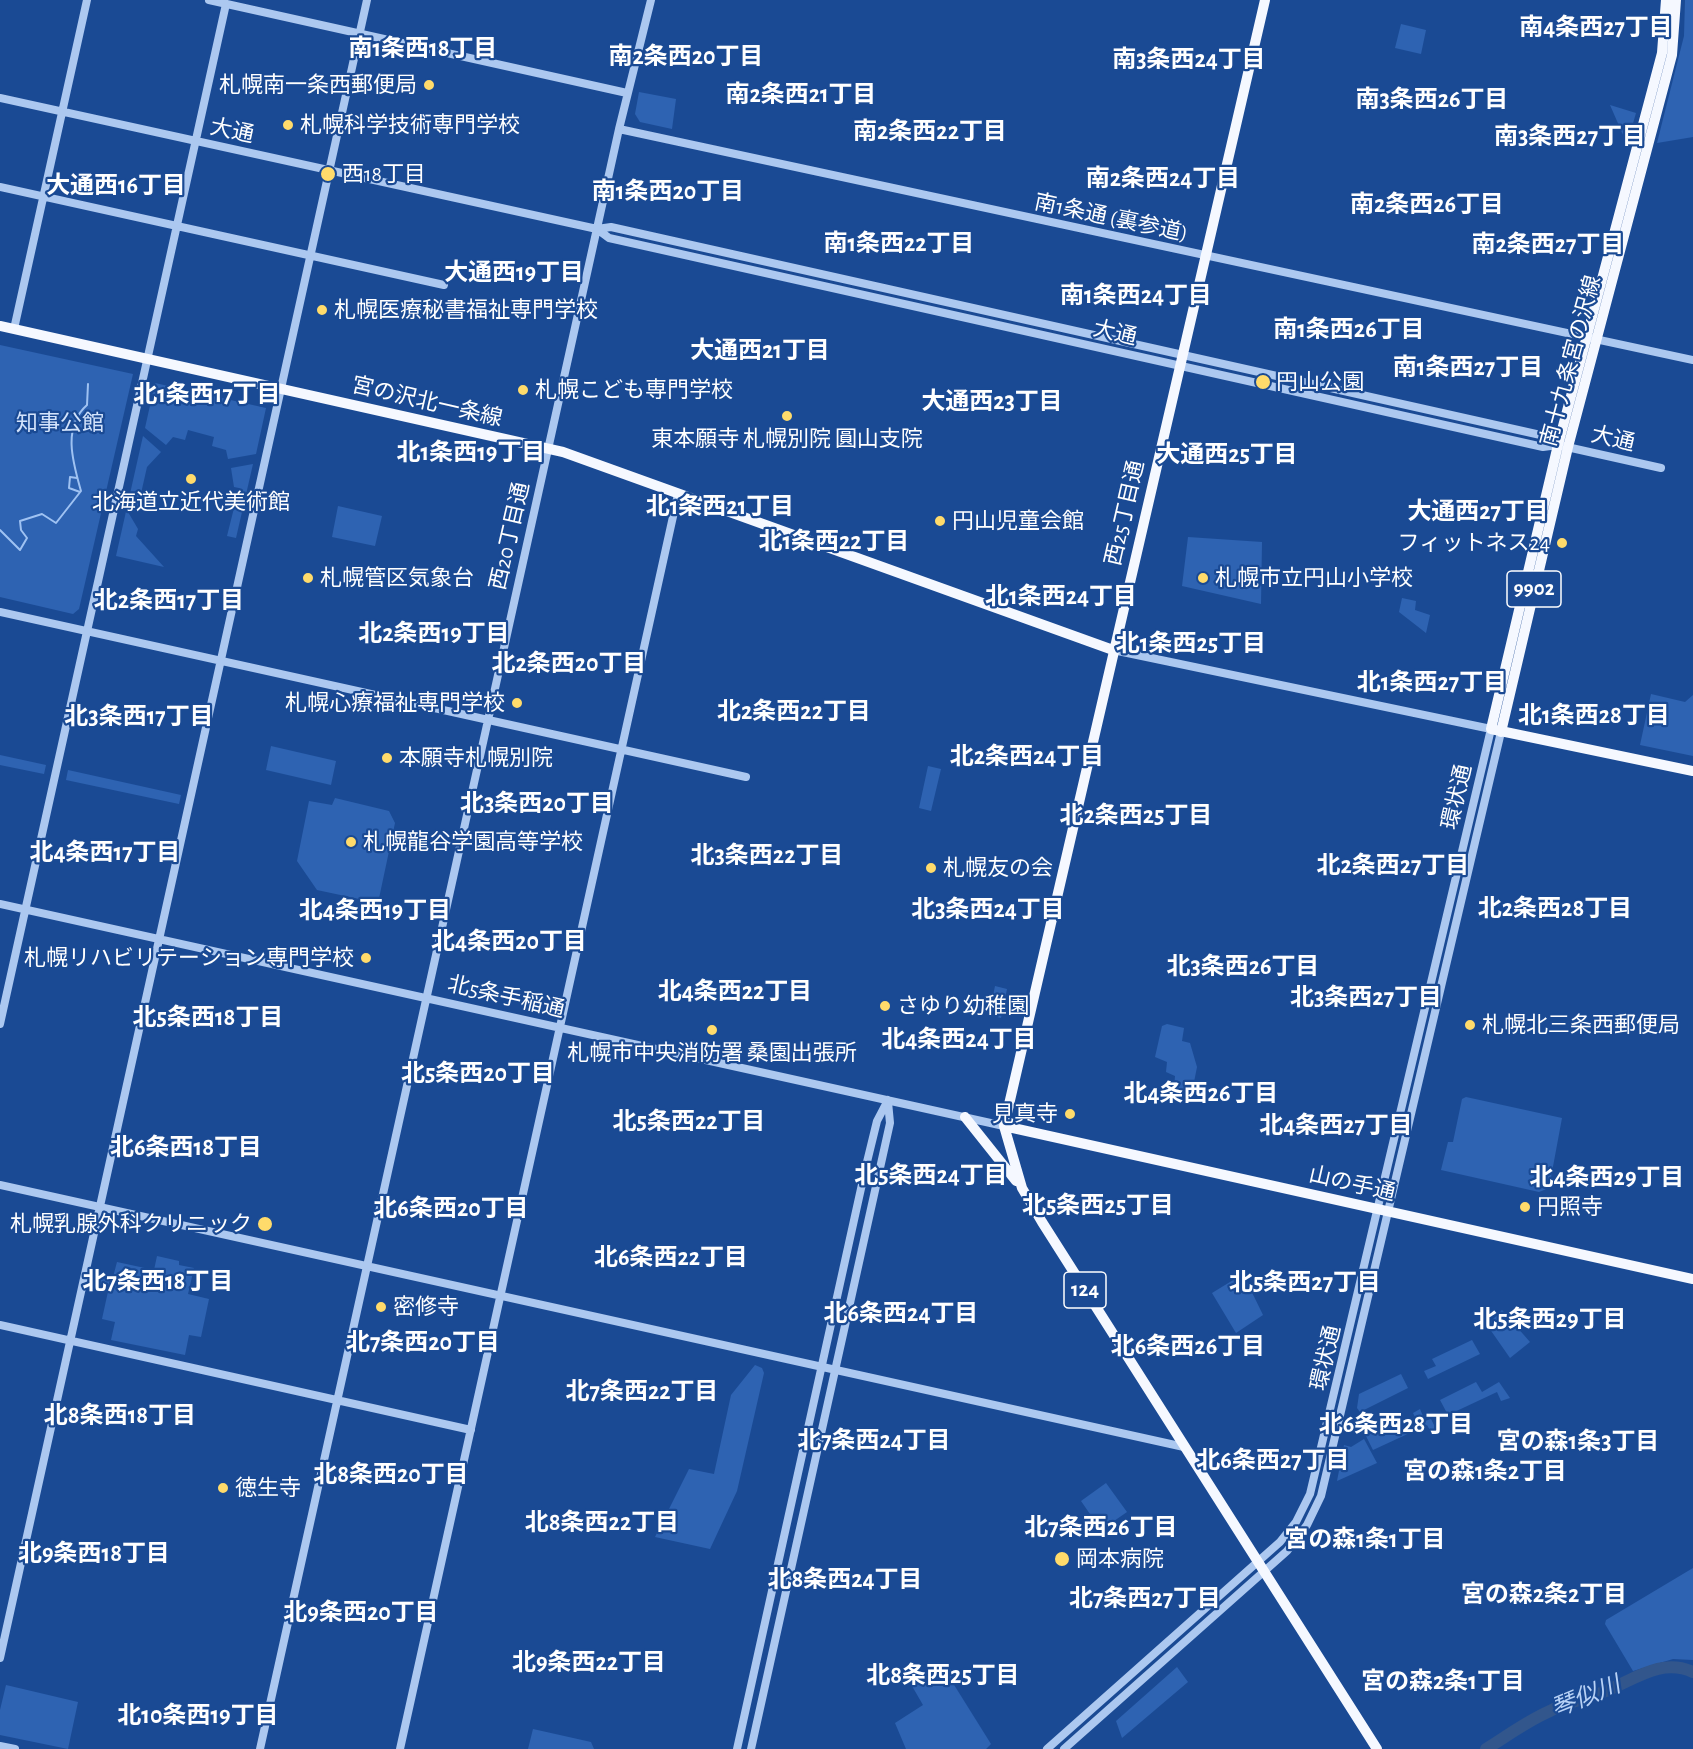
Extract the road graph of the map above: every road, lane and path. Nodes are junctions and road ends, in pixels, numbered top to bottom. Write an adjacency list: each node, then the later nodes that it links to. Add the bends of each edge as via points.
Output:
1 (87, 0): 12 (street)
2 (209, 0): 8 (street)
3 (367, 0): 9 (street)
4 (651, 0): 10 (street, 西20丁目通)
5 (1265, 0): 21 (main road, 西25丁目通)
6 (1666, 0): 25 (main road, 南十九条宮の沢線 / 9902, via 1662,53)
7 (1676, 0): 25 (main road, 南十九条宮の沢線 / 9902, via 1672,56)
8 (226, 4): 9 (street); 14 (street)
9 (360, 34): 10 (street); 15 (street)
10 (627, 93): 13 (street, 西20丁目通)
11 (0, 98): 12 (street, 大通)
12 (62, 112): 14 (street, 大通); 17 (street)
13 (619, 129): 19 (street, 西20丁目通); 21 (street, 南1条通 (裏参道))
14 (195, 141): 15 (street, 大通); 18 (street)
15 (329, 171): 19 (street, 大通); 20 (street)
16 (0, 187): 17 (street)
17 (43, 196): 18 (street); 24 (street)
18 (177, 226): 20 (street); 26 (street)
19 (597, 230): 28 (street, 大通, via 611,227); 31 (street, 西20丁目通)
20 (310, 256): 22 (street); 29 (street)
21 (1205, 257): 25 (street, 南1条通 (裏参道)); 28 (main road, 西25丁目通)
22 (444, 285)
23 (0, 326): 24 (main road, 宮の沢北一条線)
24 (14, 329): 26 (main road, 宮の沢北一条線)
25 (1591, 338): 27 (street, 南1条通 (裏参道)); 30 (main road, 南十九条宮の沢線 / 9902)
26 (147, 358): 29 (main road, 宮の沢北一条線); 35 (street)
27 (1693, 360)
28 (1181, 361): 30 (street, 大通, via 1545,436); 36 (main road, 西25丁目通)
29 (281, 389): 31 (main road, 宮の沢北一条線); 37 (street)
30 (1563, 446): 32 (street, 大通); 39 (main road, 南十九条宮の沢線 / 9902)
31 (548, 448): 33 (main road, 宮の沢北一条線); 38 (street, 西20丁目通)
32 (1661, 468)
33 (678, 494): 36 (main road, 宮の沢北一条線); 40 (street)
34 (0, 612): 35 (street)
35 (87, 631): 37 (street); 44 (street)
36 (1113, 650): 39 (street); 51 (main road, 124)
37 (221, 661): 38 (street); 45 (street)
38 (488, 720): 40 (street); 46 (street, 西20丁目通)
39 (1496, 730): 41 (main road); 55 (street, 環状通)
40 (622, 749): 42 (street); 48 (street)
41 (1693, 771)
42 (746, 777)
43 (0, 904): 44 (street, 北5条手稲通)
44 (25, 910): 45 (street, 北5条手稲通); 47 (street)
45 (159, 939): 46 (street, 北5条手稲通); 54 (street)
46 (427, 998): 48 (street, 北5条手稲通); 56 (street, 西20丁目通)
47 (0, 1024)
48 (560, 1028): 49 (street, 北5条手稲通); 58 (street)
49 (888, 1100): 50 (street, 北5条手稲通); 61 (street, via 877,1121); 62 (street, via 890,1123)
50 (965, 1117): 51 (street, 北5条手稲通); 53 (main road)
51 (1004, 1126): 53 (main road, 124); 55 (main road, 山の手通)
52 (0, 1185): 54 (street)
53 (1022, 1188): 65 (main road, 124)
54 (100, 1207): 56 (street); 60 (street)
55 (1384, 1210): 57 (main road, 山の手通); 66 (street, 環状通, via 1310,1494 1286,1535); 67 (street, 環状通, via 1320,1496 1298,1537)
56 (367, 1266): 58 (street); 63 (street, 西20丁目通)
57 (1693, 1279)
58 (501, 1296): 61 (street); 64 (street)
59 (0, 1325): 60 (street)
60 (70, 1340): 63 (street); 68 (street)
61 (821, 1366): 62 (street); 73 (street)
62 (835, 1370): 65 (street); 74 (street)
63 (337, 1400): 64 (street); 71 (street, 西20丁目通)
64 (471, 1430): 72 (street)
65 (1184, 1447): 66 (main road, 124)
66 (1256, 1562): 67 (main road, 124); 75 (street, 環状通)
67 (1263, 1573): 76 (street, 環状通); 77 (main road, 124)
68 (0, 1658)
69 (0, 1746): 70 (street)
70 (15, 1749)
71 (260, 1749)
72 (400, 1749)
73 (737, 1749)
74 (751, 1749)
75 (1047, 1749)
76 (1064, 1749)
77 (1377, 1749)

